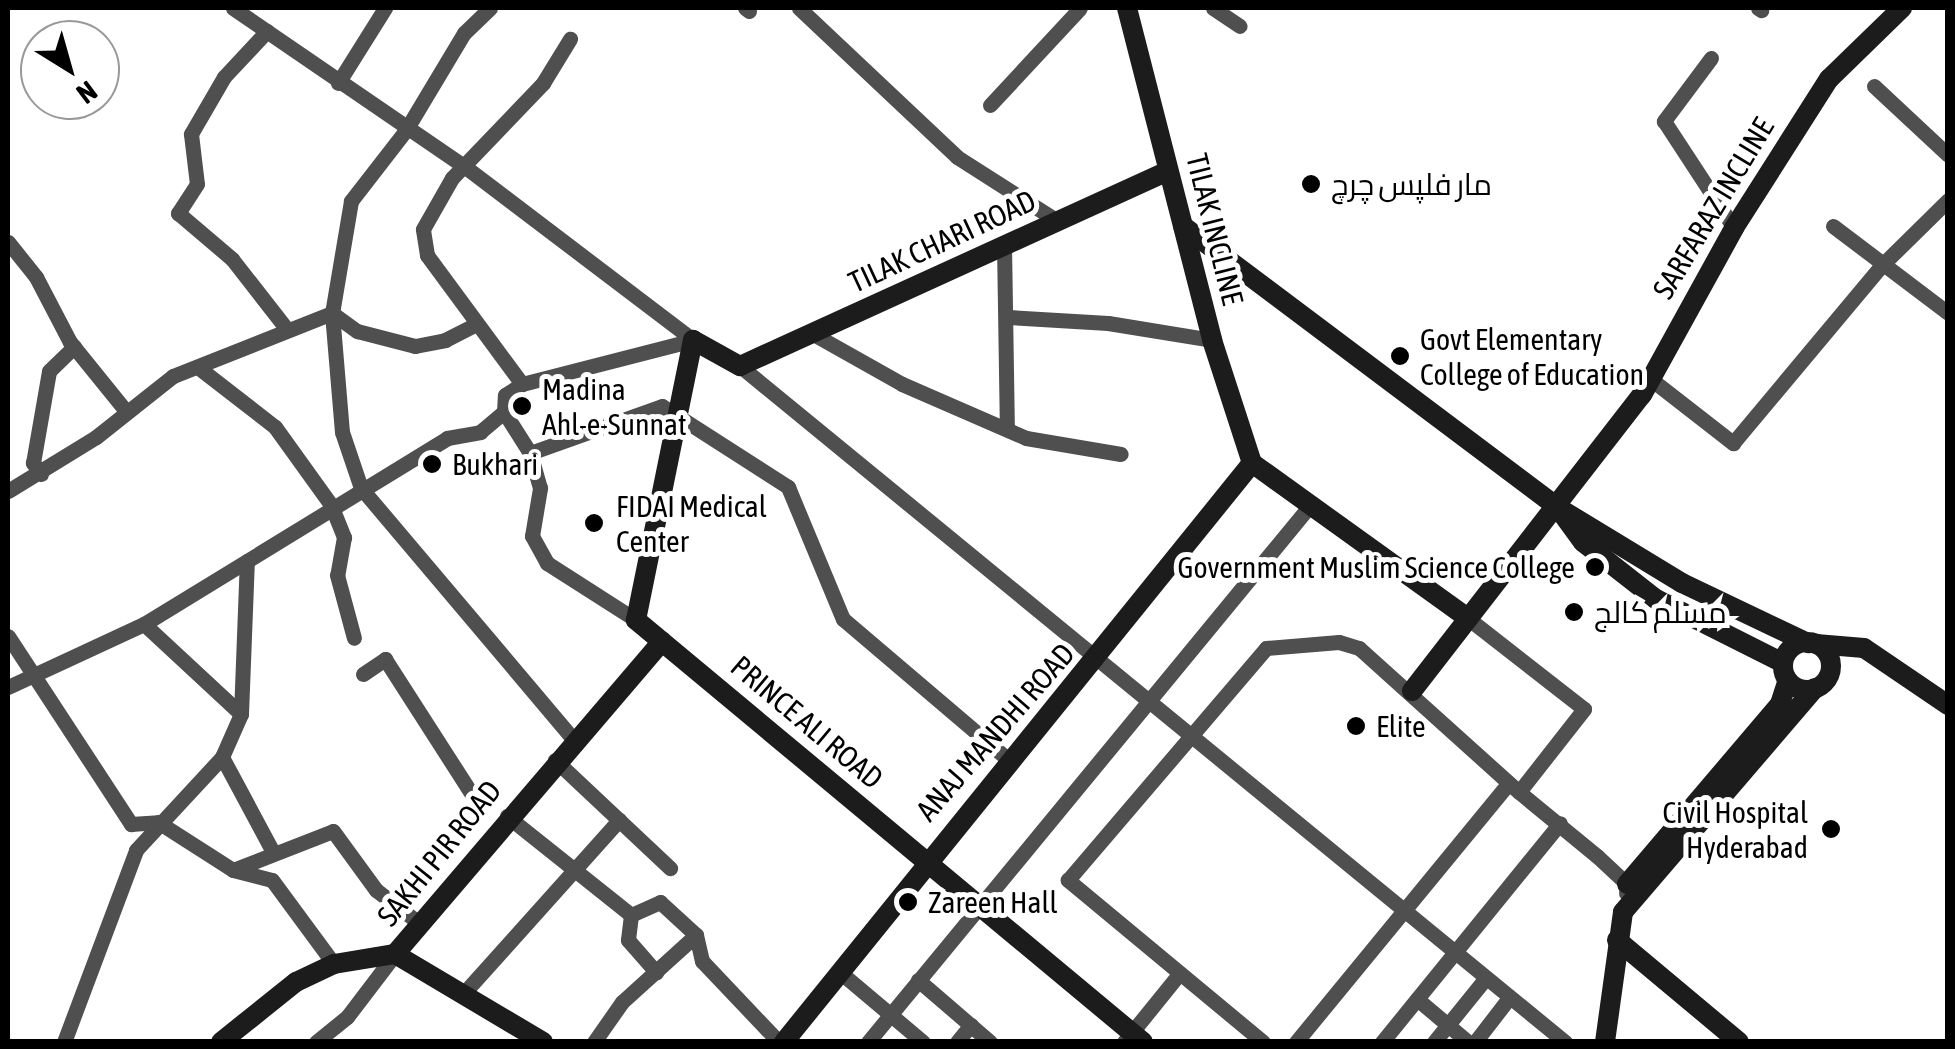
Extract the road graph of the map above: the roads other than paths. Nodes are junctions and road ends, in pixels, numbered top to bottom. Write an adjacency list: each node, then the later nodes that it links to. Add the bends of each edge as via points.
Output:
1 (233, 8): 10 (street)
2 (385, 8): 13 (street)
3 (490, 8): 16 (street, via 430,82)
4 (798, 8): 21 (street, via 957,157)
5 (1080, 8): 15 (street)
6 (1127, 8): 19 (street, TILAK INCLINE)
7 (1214, 8): 9 (street)
8 (1902, 8): 24 (street, SARFARAZ INCLINE, via 1829,78)
9 (1240, 26)
10 (267, 31): 13 (street); 32 (street, via 224,77 191,134 196,184 178,213 232,260)
11 (570, 39): 18 (street, via 543,83)
12 (1711, 58): 24 (street, via 1664,121)
13 (338, 83): 16 (street)
14 (1874, 86): 17 (street)
15 (990, 105)
16 (406, 130): 18 (street); 28 (street, via 351,201)
17 (1948, 155)
18 (464, 166): 31 (street, via 423,229 428,255); 34 (street)
19 (1168, 170): 21 (street, TILAK CHARI ROAD); 22 (street, TILAK INCLINE)
20 (1948, 200): 27 (street)
21 (1056, 220): 26 (street, TILAK CHARI ROAD)
22 (1183, 226): 35 (street, TILAK INCLINE); 53 (street)
23 (1834, 226): 27 (street)
24 (1734, 228): 39 (street, SARFARAZ INCLINE)
25 (8, 242): 36 (street, via 36,277)
26 (1004, 244): 30 (street); 33 (street, TILAK CHARI ROAD)
27 (1880, 266): 29 (street); 39 (street, via 1733,443)
28 (332, 312): 31 (street, via 357,331 415,346); 32 (street); 49 (street, via 342,432)
29 (1948, 313)
30 (1008, 317): 35 (street, via 1108,323); 44 (street)
31 (476, 324): 40 (street)
32 (286, 328): 38 (street)
33 (816, 334): 37 (street, TILAK CHARI ROAD); 44 (street, via 902,384)
34 (693, 340): 37 (street); 40 (street); 42 (street)
35 (1212, 340): 47 (street, TILAK INCLINE)
36 (74, 347): 41 (street); 48 (street, via 49,372 33,463)
37 (740, 366): 63 (street)
38 (199, 368): 41 (street, via 173,376); 52 (street, via 275,427)
39 (1652, 380): 53 (street, SARFARAZ INCLINE)
40 (522, 384): 43 (street, via 505,395)
41 (124, 410): 48 (street)
42 (669, 410): 45 (street); 56 (street); 78 (street, via 788,487 844,619)
43 (504, 412): 45 (street); 49 (street, via 480,432 447,438)
44 (1007, 429): 46 (street)
45 (530, 453): 56 (street, via 540,488 532,536 547,564)
46 (1121, 454)
47 (1252, 464): 51 (street); 63 (street, ANAJ MANDHI ROAD)
48 (40, 474): 50 (street)
49 (360, 488): 52 (street); 75 (street)
50 (8, 492)
51 (1312, 502): 55 (street); 71 (street)
52 (331, 505): 54 (street); 59 (street, via 344,537 336,575)
53 (1557, 507): 55 (street, SARFARAZ INCLINE); 61 (street, via 1682,582); 65 (street, via 1583,542 1656,599)
54 (247, 561): 57 (street); 73 (street)
55 (1466, 616): 70 (street, SARFARAZ INCLINE); 79 (street, via 1584,709)
56 (636, 620): 60 (street, PRINCE ALI ROAD)
57 (144, 624): 67 (street); 73 (street)
58 (8, 636): 67 (street)
59 (354, 638)
60 (662, 641): 75 (street, SAKHI PIR ROAD); 86 (street, PRINCE ALI ROAD)
61 (1812, 644): 62 (street); 64 (street, via 1826,652); 65 (street, via 1789,650)
62 (1880, 656): 64 (street, via 1856,654); 72 (street)
63 (1096, 660): 71 (street); 78 (street, ANAJ MANDHI ROAD)
64 (1830, 670): 69 (street)
65 (1786, 672): 69 (street); 90 (street, via 1780,704)
66 (364, 674): 80 (street, via 385,660)
67 (34, 678): 68 (street); 83 (street, via 131,824)
68 (8, 687)
69 (1815, 688): 92 (street)
70 (1412, 692): 74 (street, via 1360,648 1339,642 1266,648); 79 (street)
71 (1146, 704): 74 (street); 91 (street)
72 (1948, 705)
73 (241, 714): 76 (street)
74 (1188, 738): 93 (street); 103 (street, via 1068,880)
75 (574, 740): 77 (street, SAKHI PIR ROAD)
76 (222, 756): 83 (street); 85 (street)
77 (555, 760): 81 (street, SAKHI PIR ROAD); 82 (street)
78 (1010, 762): 86 (street, ANAJ MANDHI ROAD)
79 (1514, 787): 84 (street); 93 (street)
80 (480, 807)
81 (507, 816): 89 (street); 95 (street, SAKHI PIR ROAD)
82 (619, 820): 87 (street); 89 (street)
83 (158, 822): 88 (street); 114 (street, via 136,850)
84 (1560, 822): 90 (street); 98 (street)
85 (273, 852): 88 (street); 95 (street, via 334,831 376,890)
86 (926, 859): 91 (street, PRINCE ALI ROAD); 102 (street, ANAJ MANDHI ROAD)
87 (670, 868)
88 (233, 870): 100 (street, via 272,880)
89 (573, 873): 94 (street); 106 (street)
90 (1627, 884): 92 (street)
91 (980, 905): 105 (street); 113 (street, PRINCE ALI ROAD)
92 (1623, 912): 97 (street)
93 (1402, 913): 98 (street); 125 (street)
94 (631, 915): 96 (street, via 660,902); 101 (street, via 628,940)
95 (419, 923): 99 (street, SAKHI PIR ROAD)
96 (696, 935): 101 (street); 119 (street, via 702,962)
97 (1617, 940): 131 (street); 132 (street)
98 (1452, 953): 104 (street); 108 (street)
99 (395, 954): 100 (street, SAKHI PIR ROAD); 106 (street); 116 (street, via 347,1017)
100 (334, 964): 115 (street, SAKHI PIR ROAD, via 296,982)
101 (656, 972): 118 (street)
102 (841, 974): 109 (street); 119 (street, ANAJ MANDHI ROAD)
103 (1180, 974): 113 (street); 124 (street)
104 (1485, 979): 107 (street); 110 (street)
105 (918, 980): 109 (street); 111 (street)
106 (464, 994): 117 (street)
107 (1510, 998): 112 (street); 128 (street)
108 (1417, 999): 110 (street); 126 (street)
109 (890, 1014): 120 (street); 121 (street)
110 (1448, 1024): 127 (street); 128 (street)
111 (970, 1025): 122 (street); 123 (street)
112 (1546, 1026): 129 (street); 130 (street)
113 (1133, 1038)
114 (64, 1042)
115 (221, 1042)
116 (316, 1042)
117 (543, 1042)
118 (594, 1042)
119 (782, 1042)
120 (868, 1042)
121 (923, 1042)
122 (956, 1042)
123 (990, 1042)
124 (1263, 1042)
125 (1296, 1042)
126 (1382, 1042)
127 (1434, 1042)
128 (1471, 1042)
129 (1533, 1042)
130 (1565, 1042)
131 (1606, 1042)
132 (1739, 1042)

